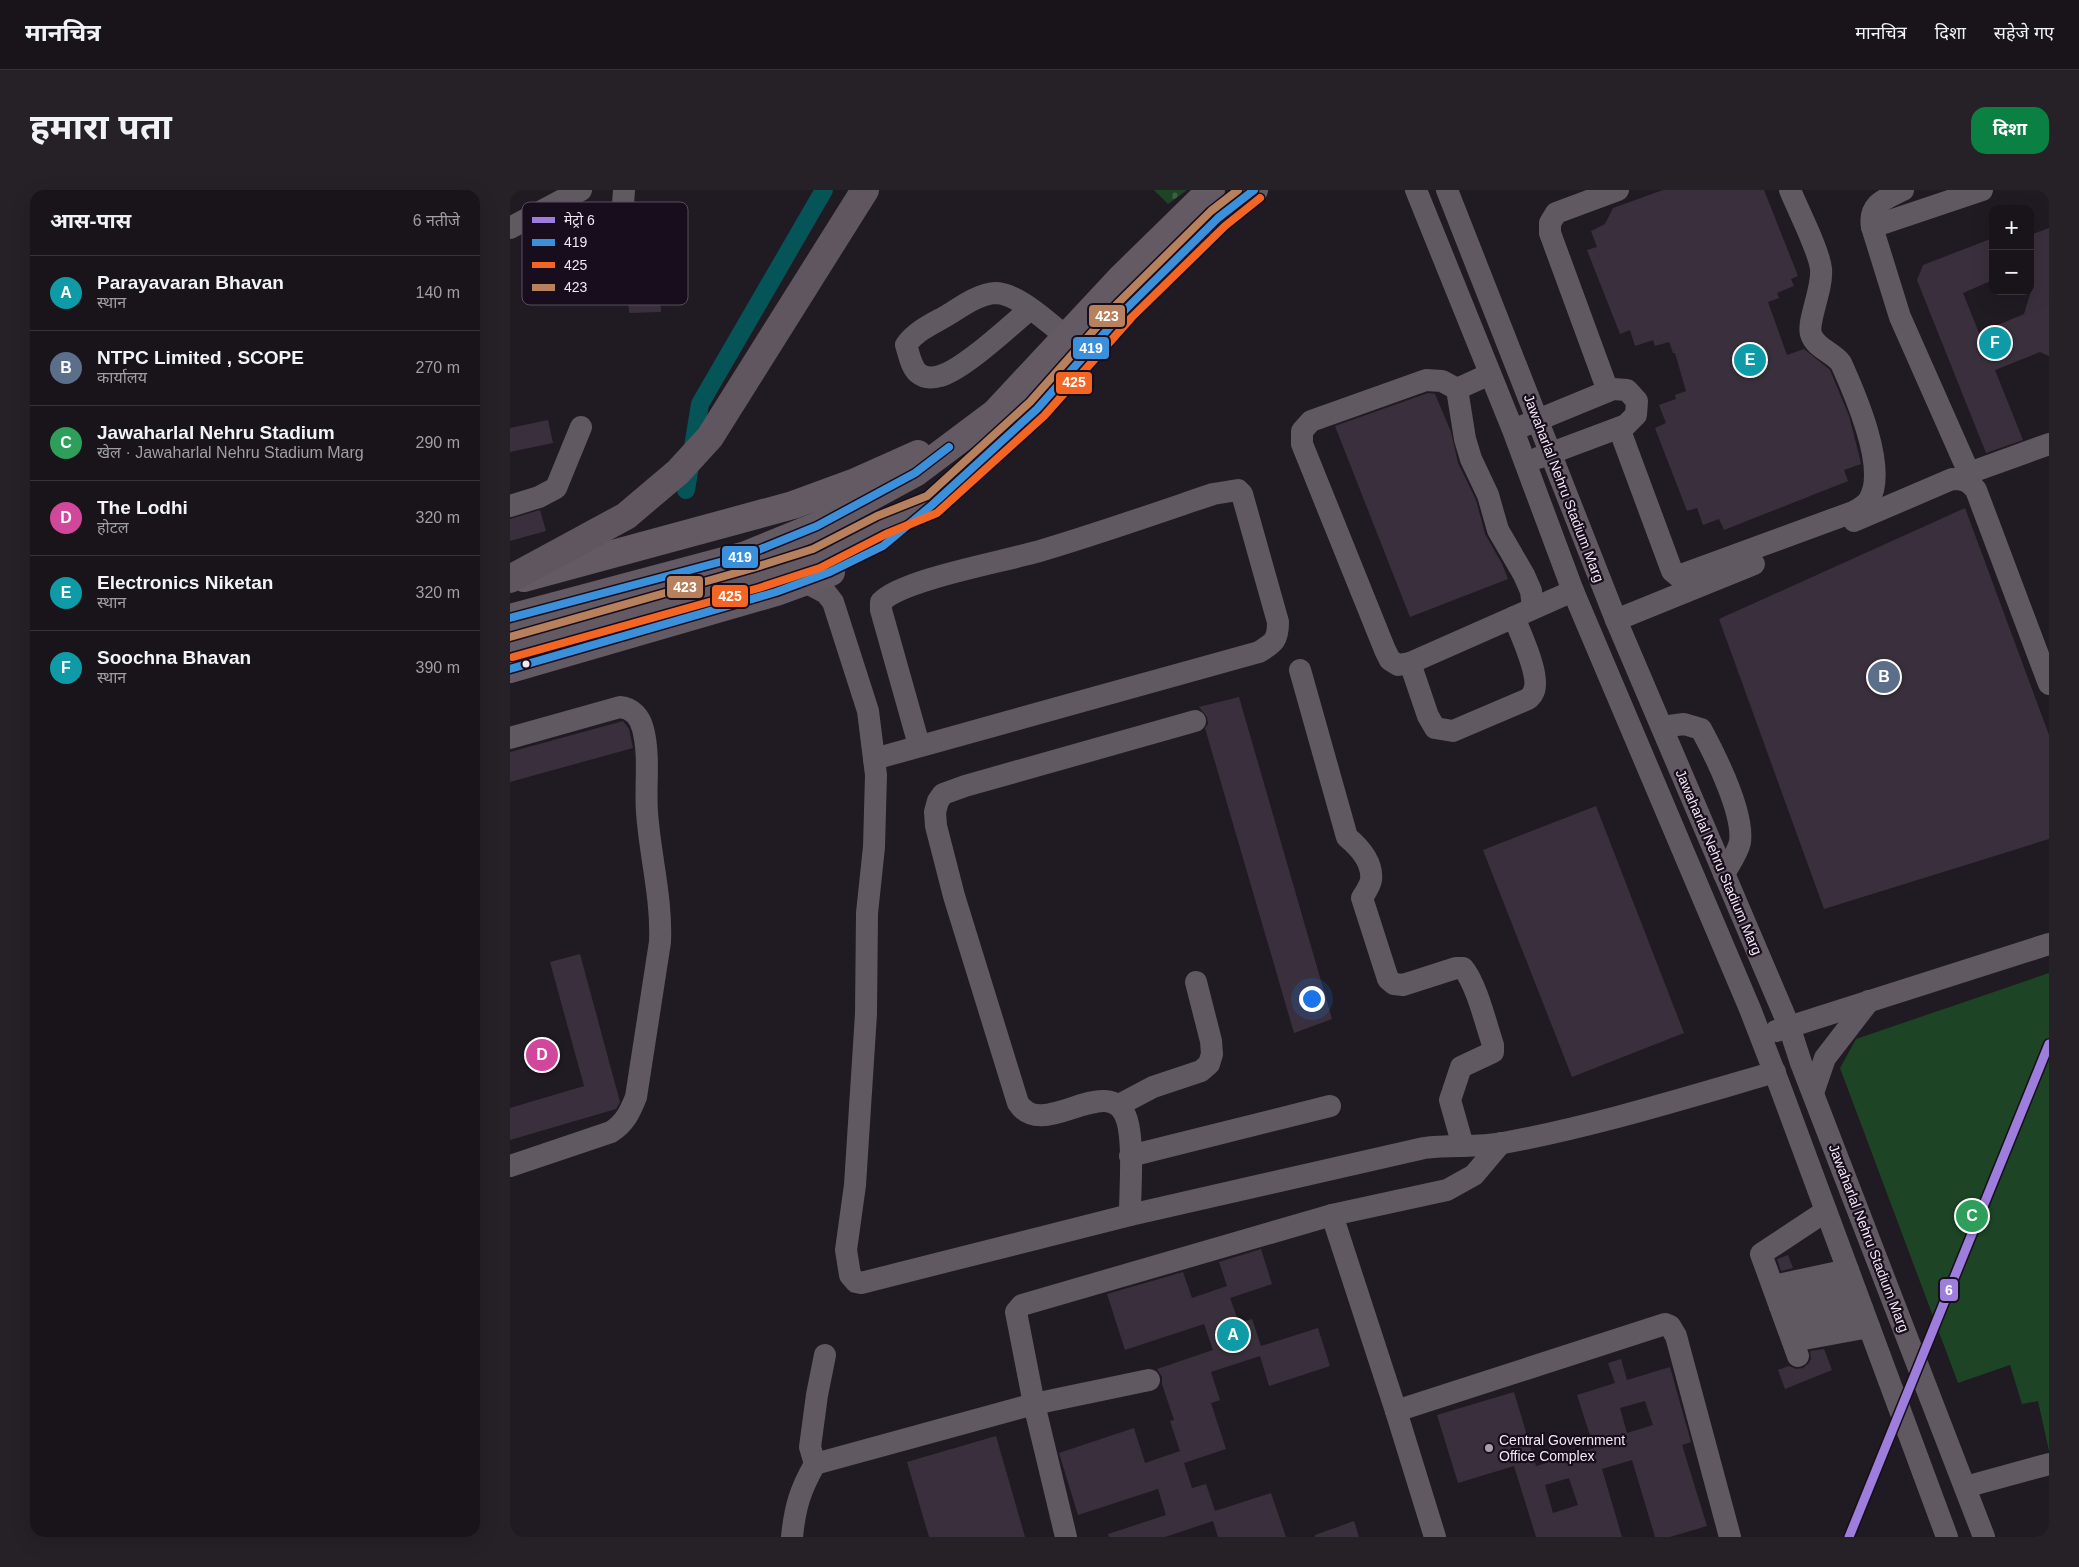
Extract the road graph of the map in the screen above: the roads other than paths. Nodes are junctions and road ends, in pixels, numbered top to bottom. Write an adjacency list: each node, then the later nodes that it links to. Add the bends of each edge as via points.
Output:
1 (581, 190): 11 (street)
2 (865, 190): 30 (highway, via 710,437 678,472 626,516)
3 (1211, 190): 16 (main road)
4 (1254, 190): 29 (main road, via 1218,218 1124,310 1037,409 932,505 883,546 830,572)
5 (1416, 190): 17 (street, Jawaharlal Nehru Stadium Marg)
6 (1448, 190): 20 (street, Jawaharlal Nehru Stadium Marg)
7 (1618, 190): 19 (street, via 1556,213 1550,222 1550,233)
8 (1790, 190): 22 (street, via 1821,269 1820,292 1810,325 1812,336 1841,363 1872,447 1874,477 1868,501 1853,512 1678,576 1672,571)
9 (1903, 190): 14 (street, via 1882,200 1875,208 1870,219)
10 (1982, 190): 14 (street)
11 (559, 202)
12 (522, 222): 13 (street)
13 (510, 228)
14 (1872, 228): 25 (street, via 1900,317 1970,473)
15 (1030, 309): 15 (street, via 966,362 942,376 929,378 918,373 911,360 906,345 913,336 982,296 1008,295); 16 (street)
16 (1066, 337): 24 (main road, via 995,413)
17 (1490, 374): 18 (street); 23 (street, Jawaharlal Nehru Stadium Marg)
18 (1456, 388): 32 (street, via 1466,439 1488,494 1498,530 1531,591); 36 (street, via 1442,381 1426,380 1312,421 1302,431 1302,444 1385,650 1390,660 1398,665)
19 (1608, 391): 20 (street); 22 (street, via 1623,388 1637,401 1634,419)
20 (1537, 420): 23 (street); 26 (street, Jawaharlal Nehru Stadium Marg)
21 (582, 427): 28 (street, via 556,488)
22 (1619, 428): 26 (street)
23 (1513, 430): 27 (street, Jawaharlal Nehru Stadium Marg)
24 (958, 440): 30 (main road, via 793,505); 33 (main road, via 915,473 817,526 746,555)
25 (2049, 444)
26 (1551, 453): 27 (street); 34 (street, Jawaharlal Nehru Stadium Marg)
27 (1525, 463): 31 (street, Jawaharlal Nehru Stadium Marg)
28 (510, 506)
29 (811, 570): 35 (main road, via 747,580); 37 (main road, via 776,592); 44 (street, via 833,602 868,711)
30 (510, 580)
31 (1573, 591): 32 (street); 50 (street, Jawaharlal Nehru Stadium Marg)
32 (1524, 612): 36 (street); 36 (street, via 1536,684 1528,699 1453,732 1441,730 1435,728 1428,716)
33 (510, 618)
34 (1616, 620): 39 (street, via 1952,479 1962,479 1970,482 1976,490); 41 (street, Jawaharlal Nehru Stadium Marg)
35 (510, 647)
36 (1410, 663)
37 (510, 669)
38 (1300, 670): 56 (street, via 1347,837 1362,850 1370,872 1371,882 1362,898 1388,979 1403,985 1463,968 1493,1045 1492,1052 1461,1067 1450,1100)
39 (2049, 684)
40 (1195, 721): 53 (street, via 965,786 944,794 935,812 954,896 1023,1112 1043,1116 1110,1100)
41 (1662, 727): 45 (street, Jawaharlal Nehru Stadium Marg); 45 (street, via 1684,724 1701,729 1717,759 1738,817 1740,843)
42 (510, 738): 58 (street, via 620,707 628,708 637,715 647,752 647,812 661,916 660,942 636,1097 628,1116 610,1132)
43 (919, 745): 43 (street, via 1260,652 1273,644 1278,622 1242,494 1238,490 1214,494 1041,551 934,579 886,597 881,602 881,610); 44 (street)
44 (874, 759): 60 (street, via 874,847 867,913 866,1014 855,1185 846,1250 850,1275 861,1284)
45 (1724, 874): 49 (street, Jawaharlal Nehru Stadium Marg)
46 (2049, 944): 48 (street)
47 (1196, 982): 53 (street, via 1211,1042 1209,1064 1201,1071 1153,1088)
48 (1869, 1001): 49 (street); 52 (street, via 1825,1058)
49 (1789, 1026): 50 (street); 52 (street, Jawaharlal Nehru Stadium Marg)
50 (1760, 1036): 51 (street, Jawaharlal Nehru Stadium Marg)
51 (1775, 1072): 55 (street, via 1614,1119); 59 (street, Jawaharlal Nehru Stadium Marg)
52 (1813, 1093): 70 (street, Jawaharlal Nehru Stadium Marg)
53 (1119, 1105): 57 (street, via 1130,1136)
54 (1330, 1106): 57 (street)
55 (1501, 1144): 56 (street); 61 (street, via 1474,1175 1447,1190)
56 (1463, 1146): 60 (street, via 1424,1148)
57 (1130, 1156): 60 (street)
58 (510, 1166)
59 (1826, 1211): 62 (street, Jawaharlal Nehru Stadium Marg); 63 (street, via 1761,1254)
60 (1130, 1215)
61 (1332, 1215): 66 (street, via 1024,1303 1016,1312); 67 (street)
62 (1859, 1299): 63 (street); 63 (street); 75 (street, Jawaharlal Nehru Stadium Marg)
63 (1786, 1322)
64 (826, 1355): 68 (street, via 810,1447)
65 (1149, 1380): 66 (street)
66 (1034, 1404): 68 (street); 72 (street)
67 (1396, 1411): 73 (street); 74 (street, via 1666,1324 1676,1336)
68 (816, 1464): 71 (street, via 796,1506)
69 (2049, 1464): 70 (street)
70 (1965, 1488): 76 (street, Jawaharlal Nehru Stadium Marg)
71 (792, 1537)
72 (1066, 1537)
73 (1435, 1537)
74 (1730, 1537)
75 (1947, 1537)
76 (1984, 1537)

